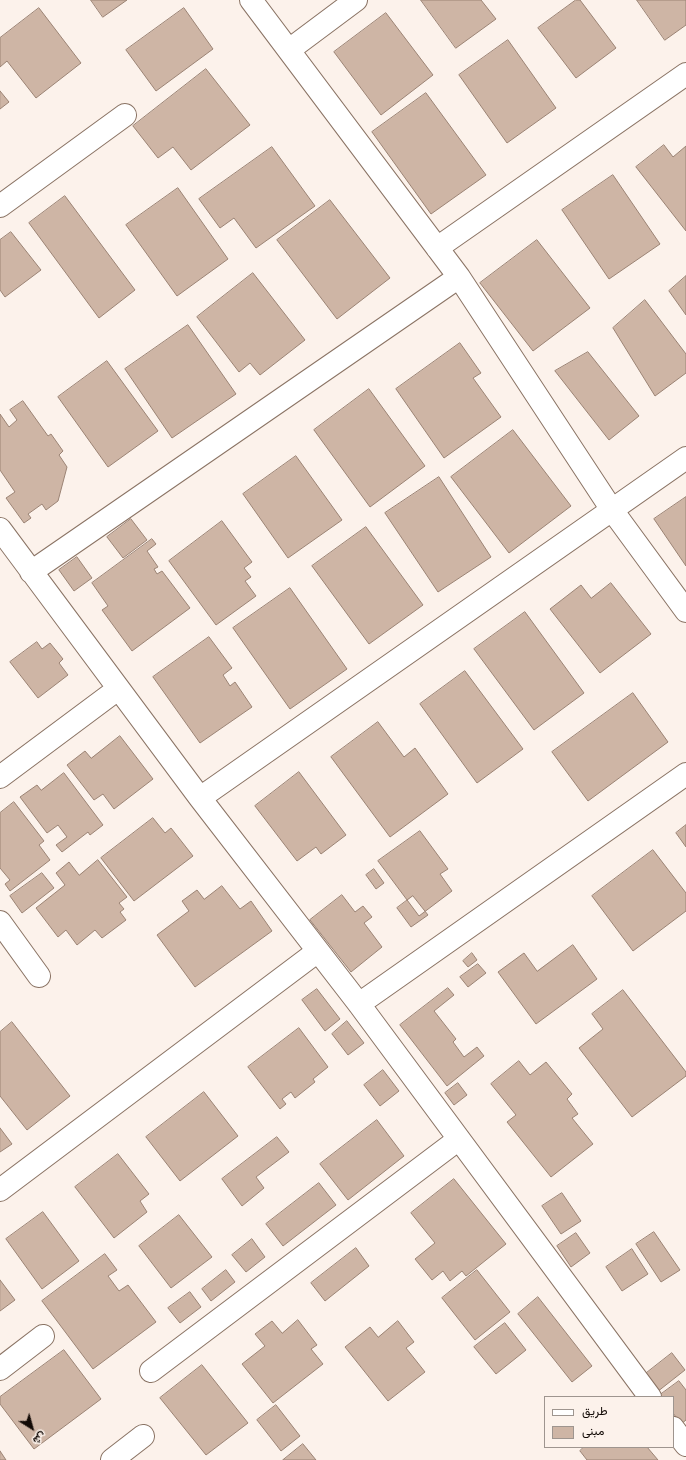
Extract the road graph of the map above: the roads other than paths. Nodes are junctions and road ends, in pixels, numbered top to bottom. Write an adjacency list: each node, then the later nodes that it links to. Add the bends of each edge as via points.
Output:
1 (251, 0): 3 (street)
2 (356, 0): 3 (street)
3 (289, 50): 7 (street)
4 (686, 74): 7 (street)
5 (125, 115): 6 (street)
6 (0, 206)
7 (437, 248): 8 (street)
8 (459, 277): 10 (street); 12 (street)
9 (686, 458): 10 (street)
10 (612, 510): 13 (street); 17 (street)
11 (0, 529): 12 (street)
12 (31, 572): 14 (street)
13 (686, 611)
14 (118, 689): 16 (street); 17 (street)
15 (686, 774): 21 (street)
16 (0, 777)
17 (200, 798): 19 (street)
18 (0, 922): 20 (street)
19 (318, 951): 21 (street); 23 (street)
20 (39, 976)
21 (359, 1004): 22 (street)
22 (459, 1139): 26 (street); 27 (street)
23 (0, 1190)
24 (43, 1336): 25 (street)
25 (0, 1369)
26 (151, 1371)
27 (649, 1396)
28 (674, 1429): 30 (street)
29 (144, 1436): 31 (street)
30 (686, 1445)
31 (112, 1460)

